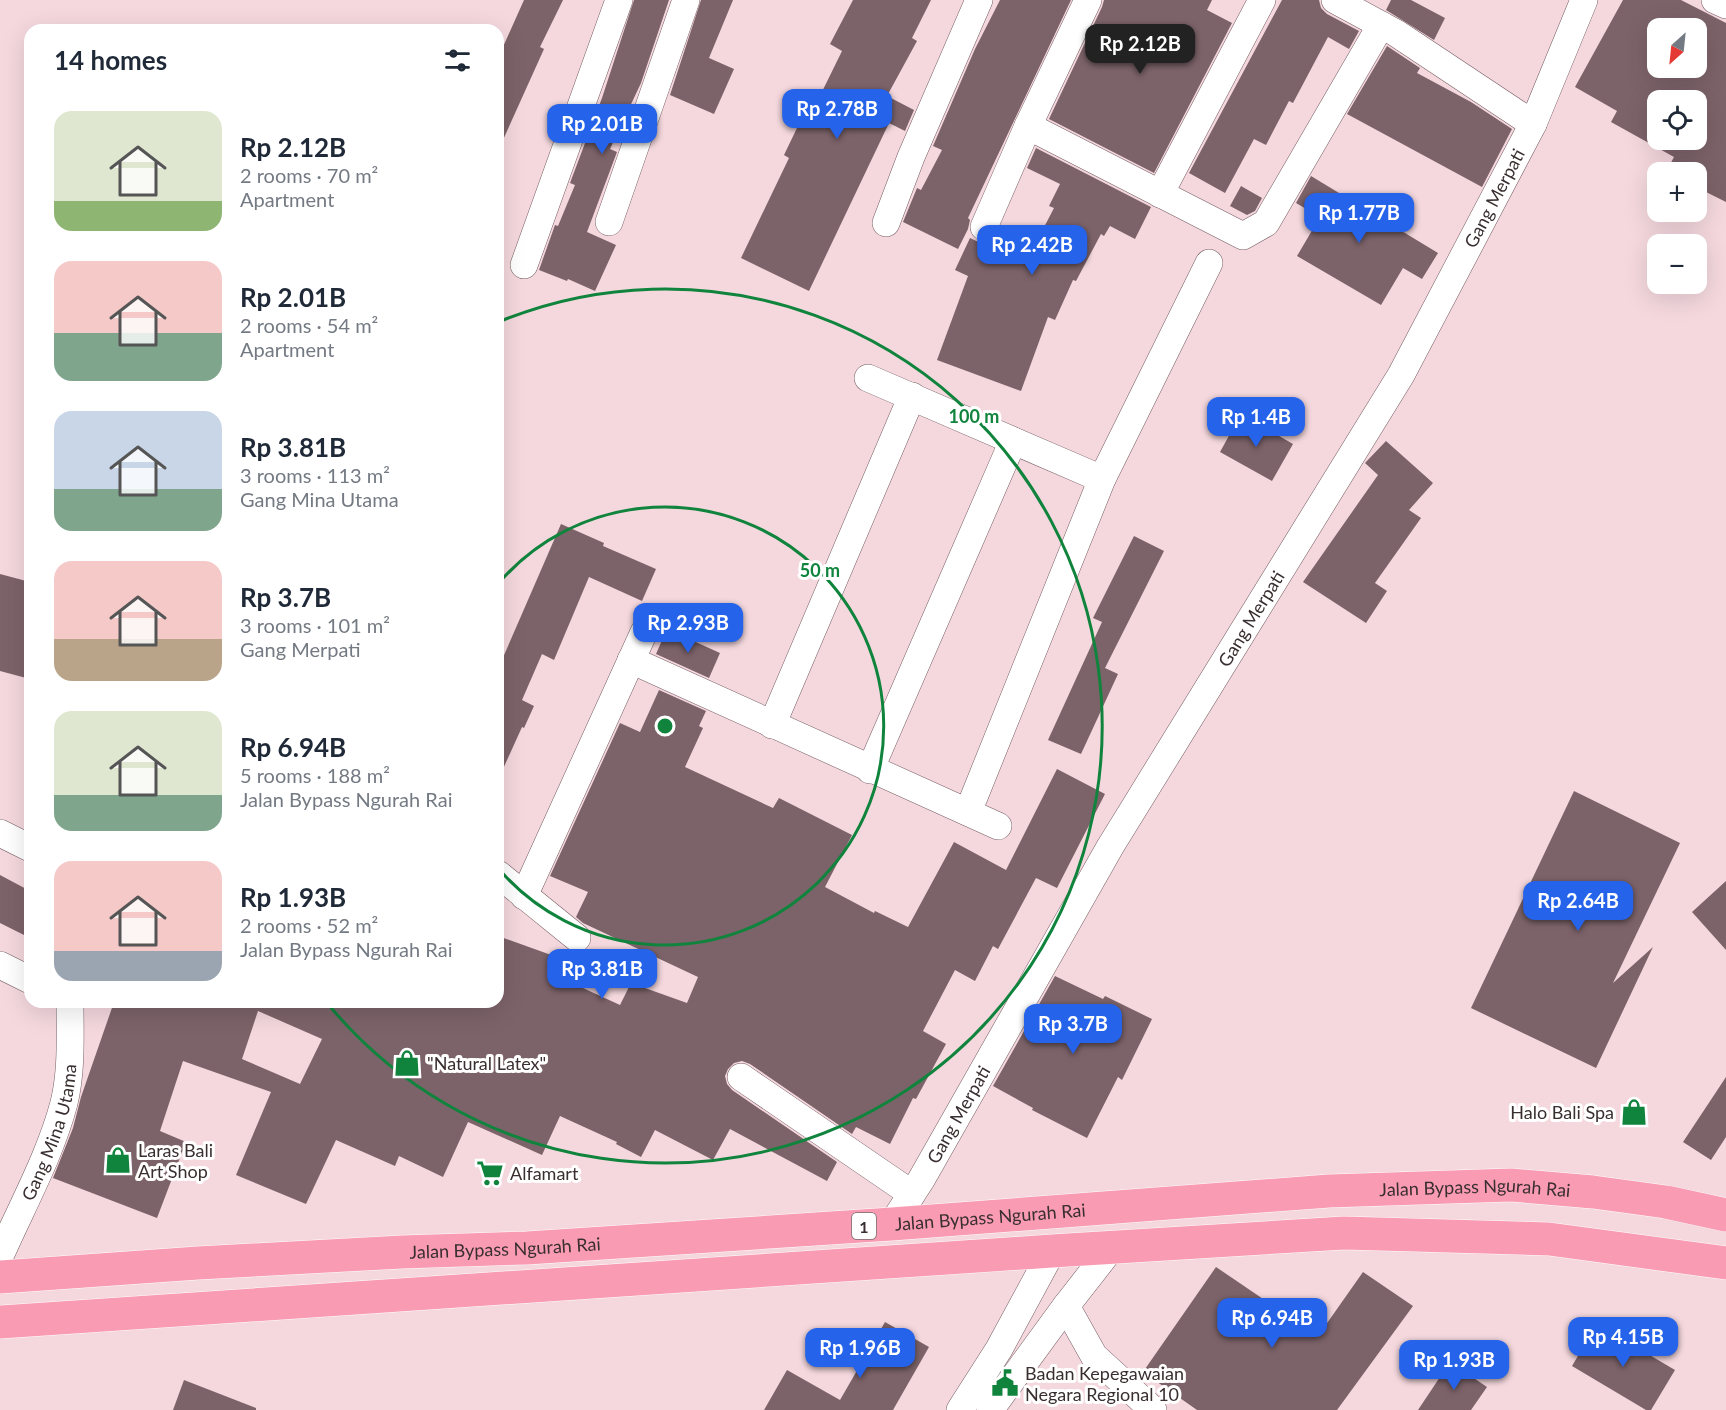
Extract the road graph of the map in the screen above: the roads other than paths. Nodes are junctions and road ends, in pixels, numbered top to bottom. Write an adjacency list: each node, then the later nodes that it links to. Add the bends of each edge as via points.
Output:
1 (619, 0): 18 (street)
2 (686, 0): 14 (street)
3 (979, 0): 15 (street)
4 (1088, 0): 12 (street)
5 (1262, 0): 13 (street)
6 (1335, 0): 10 (street)
7 (1584, 0): 11 (street, Gang Merpati)
8 (1715, 0): 9 (street)
9 (1726, 5)
10 (1381, 25): 11 (street); 13 (street, via 1266,223 1242,236)
11 (1533, 124): 38 (street, Gang Merpati, via 1401,375 1110,847)
12 (1029, 126): 13 (street); 16 (street)
13 (1160, 194)
14 (609, 222)
15 (886, 223)
16 (984, 227)
17 (1209, 263): 22 (street)
18 (524, 265)
19 (868, 378): 20 (street)
20 (912, 396): 21 (street); 25 (street)
21 (1013, 441): 22 (street); 26 (street)
22 (1102, 479): 27 (street)
23 (644, 632): 24 (street)
24 (631, 660): 25 (street); 32 (street)
25 (772, 725): 26 (street)
26 (870, 770): 27 (street)
27 (968, 812): 28 (street)
28 (998, 826)
29 (0, 833): 30 (street)
30 (24, 845)
31 (504, 879): 32 (street)
32 (524, 896): 33 (street)
33 (577, 938)
34 (0, 964): 35 (street)
35 (24, 977)
36 (70, 1008): 44 (street, Gang Mina Utama, via 64,1101 45,1157)
37 (741, 1077): 38 (street)
38 (912, 1194): 40 (street, Gang Merpati)
39 (1726, 1215): 40 (highway, Jalan Bypass Ngurah Rai / 1, via 1665,1202 1511,1185 1329,1191)
40 (892, 1224): 42 (highway, Jalan Bypass Ngurah Rai / 1)
41 (1112, 1247): 43 (highway, 1); 45 (highway, 1, via 1344,1233 1549,1239); 48 (street)
42 (527, 1248): 46 (highway, Jalan Bypass Ngurah Rai / 1, via 210,1262); 47 (highway)
43 (1052, 1251): 47 (highway, 1); 50 (street, via 999,1349)
44 (0, 1256)
45 (1726, 1263)
46 (0, 1277)
47 (531, 1286): 49 (highway, 1)
48 (1066, 1306): 51 (street); 52 (street, via 1094,1356)
49 (0, 1322)
50 (960, 1410)
51 (990, 1410)
52 (1153, 1410)

